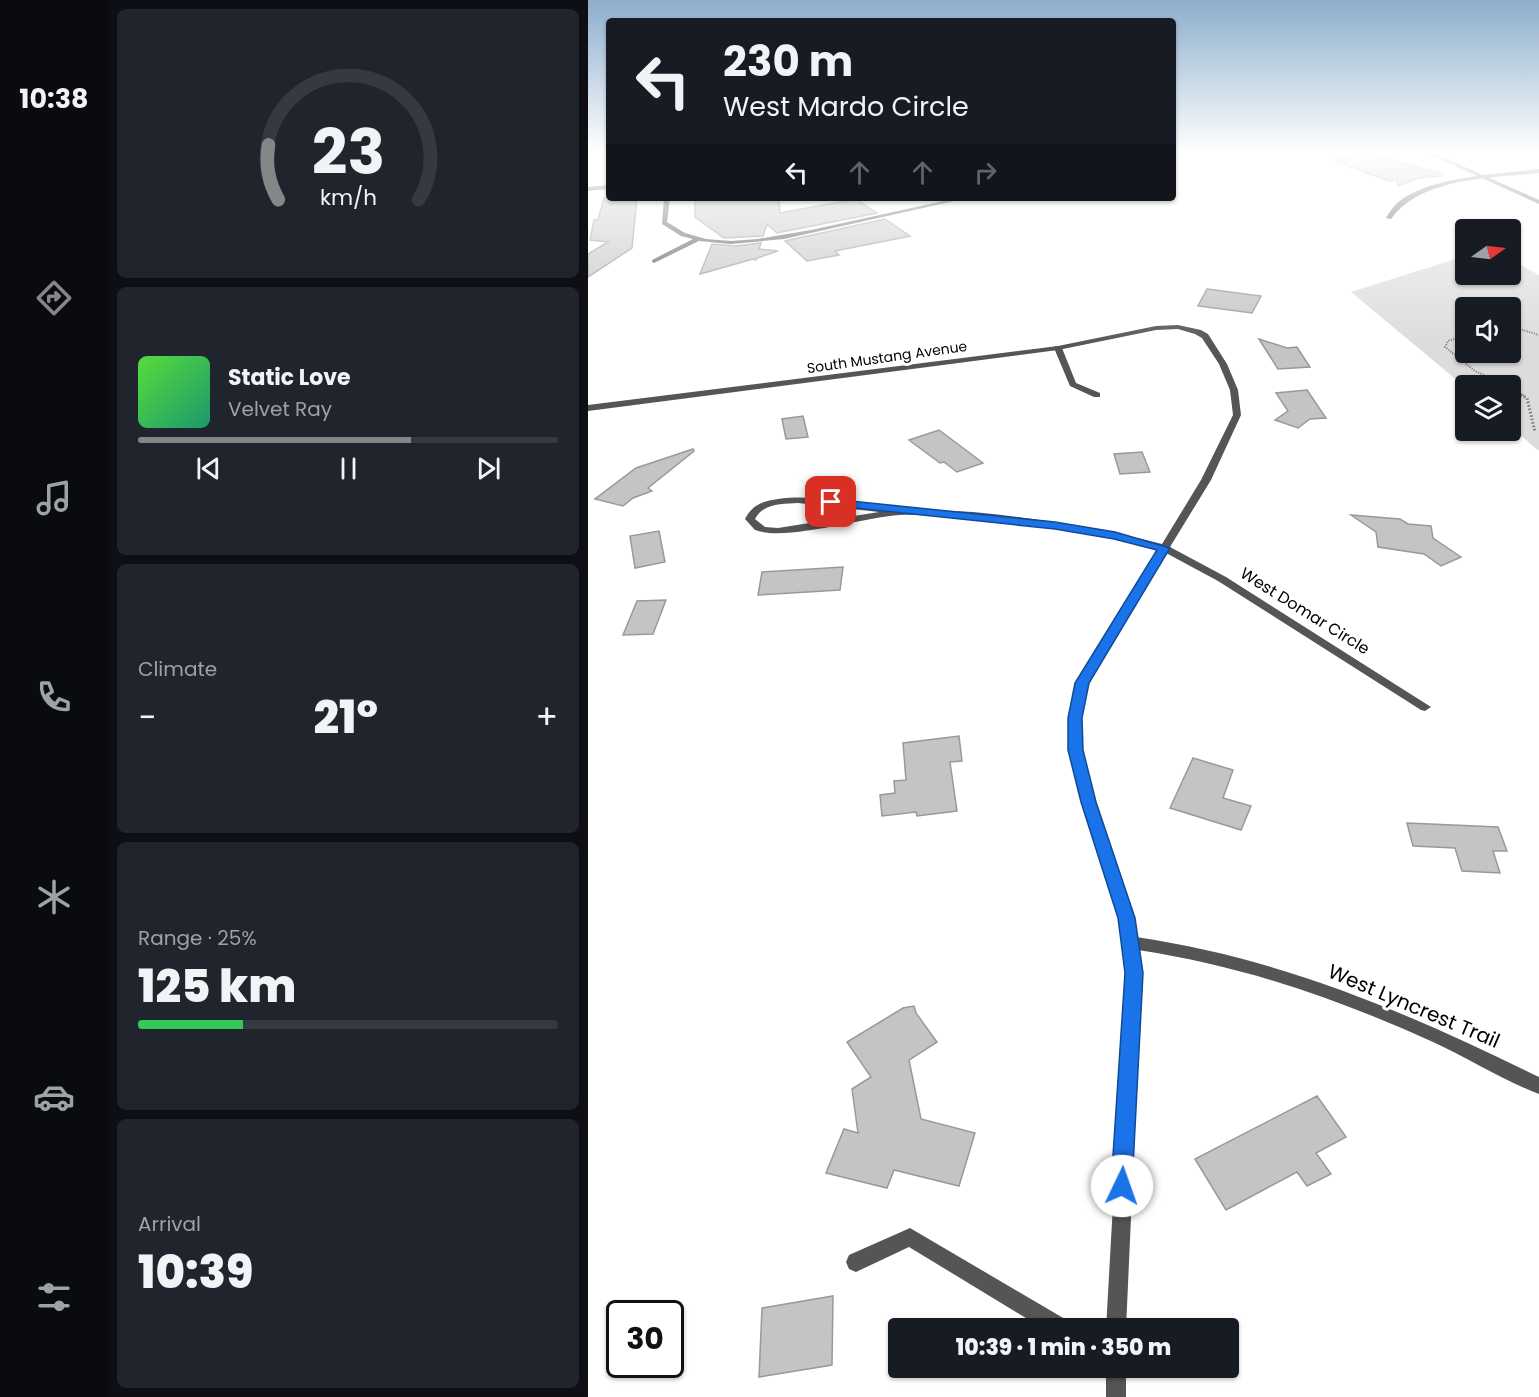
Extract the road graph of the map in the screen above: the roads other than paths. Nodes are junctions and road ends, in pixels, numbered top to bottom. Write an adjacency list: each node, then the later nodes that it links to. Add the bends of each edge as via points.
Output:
1 (665, 216): 3 (street, via 664,223 682,235)
2 (879, 216): 3 (street, via 775,238 736,242)
3 (699, 239): 4 (street)
4 (654, 261)
5 (1058, 348): 6 (street, via 1073,384); 7 (street, South Mustang Avenue); 9 (street, South Mustang Avenue, via 1156,328 1189,328 1205,336 1218,355 1234,390 1237,415 1206,480)
6 (1097, 395)
7 (588, 408)
8 (900, 512): 8 (street, via 798,500 760,507 750,519 762,531 778,531); 9 (street, West Domar Circle, via 972,515 1055,525)
9 (1164, 548): 10 (street, West Domar Circle, via 1222,579); 11 (street, via 1082,683 1075,718 1076,750 1086,792)
10 (1425, 707)
11 (1130, 942): 12 (street, West Lyncrest Trail, via 1170,947 1289,976 1381,1010); 15 (street, via 1134,973)
12 (1539, 1086)
13 (856, 1262): 14 (street, via 910,1237)
14 (1045, 1318)
15 (1117, 1318)
16 (1116, 1378): 17 (street)
17 (1116, 1397)

